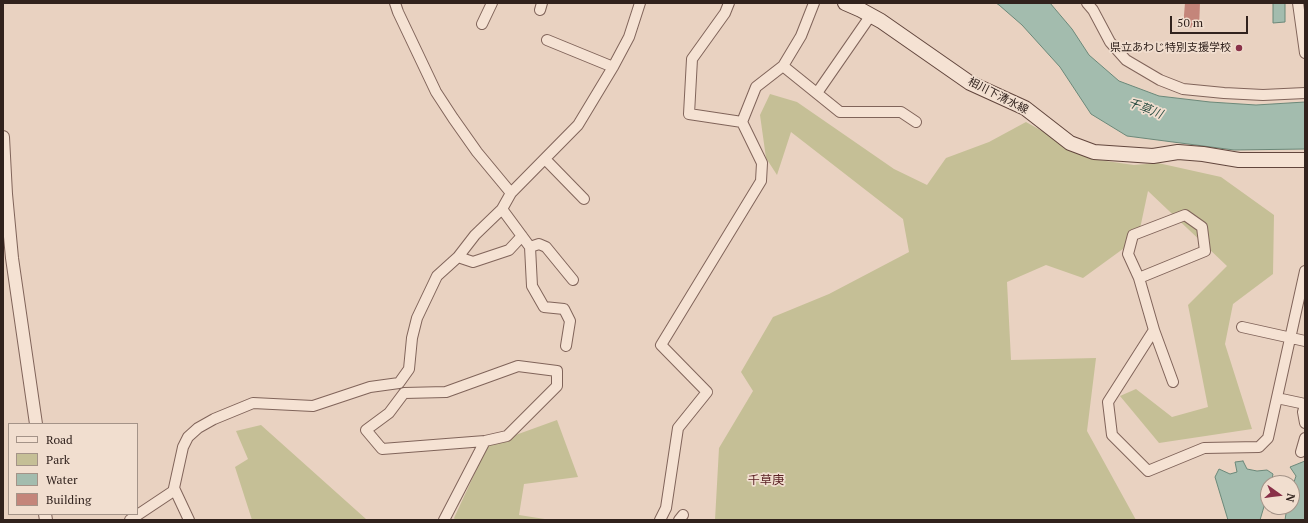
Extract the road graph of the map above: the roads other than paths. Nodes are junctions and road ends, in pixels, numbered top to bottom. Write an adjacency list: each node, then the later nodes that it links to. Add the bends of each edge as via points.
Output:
1 (395, 3): 22 (street, via 436,92 477,152)
2 (492, 3): 10 (street)
3 (640, 3): 14 (street, via 629,38)
4 (729, 3): 17 (street, via 692,59 689,114)
5 (814, 3): 13 (street, via 801,36)
6 (845, 3): 9 (main road, 相川下清水線)
7 (1087, 3): 16 (street, via 1094,10 1110,42 1126,60 1160,80 1183,89 1224,93)
8 (1298, 3): 12 (street)
9 (871, 15): 15 (street); 21 (main road, 相川下清水線, via 970,83 1025,108 1070,143 1094,152 1153,156 1178,152 1239,160)
10 (482, 24)
11 (547, 40): 14 (street)
12 (1305, 53)
13 (783, 66): 15 (street); 17 (street, via 756,87)
14 (613, 67): 20 (street, via 578,125)
15 (817, 93): 18 (street, via 840,112 901,112)
16 (1305, 93)
17 (742, 122): 50 (street, via 762,163 761,181 661,345 707,392 678,428 666,508)
18 (916, 122)
19 (3, 137): 41 (street, via 12,258)
20 (545, 159): 22 (street); 23 (street)
21 (1305, 160)
22 (511, 193): 24 (street)
23 (584, 199)
24 (502, 208): 25 (street); 27 (street, via 475,235)
25 (522, 236): 26 (street); 27 (street, via 509,250 473,262)
26 (530, 247): 30 (street, via 539,244 546,247); 35 (street, via 532,286 544,307 564,309 570,321)
27 (458, 257): 37 (street, via 437,276 417,318 409,369)
28 (1305, 272): 33 (street)
29 (1139, 278): 29 (street, via 1204,251 1202,226 1185,215 1133,235 1128,254); 32 (street)
30 (573, 280)
31 (1242, 327): 33 (street)
32 (1154, 330): 36 (street); 39 (street, via 1108,402 1112,435 1148,471 1204,448 1259,447 1268,438)
33 (1290, 338): 34 (street); 39 (street)
34 (1305, 341)
35 (566, 346)
36 (1172, 382)
37 (399, 383): 38 (street); 46 (street, via 370,387 314,406 252,404 214,419 188,437 183,447)
38 (404, 393): 44 (street, via 390,413 366,430 382,449); 44 (street, via 446,392 518,366 557,371 557,386 507,436)
39 (1277, 398): 40 (street)
40 (1305, 405): 42 (street)
41 (36, 423)
42 (1305, 423)
43 (1305, 438): 45 (street)
44 (485, 441): 49 (street)
45 (1301, 452)
46 (175, 490): 47 (street); 48 (street)
47 (138, 515)
48 (189, 520)
49 (444, 520)
50 (660, 520)

